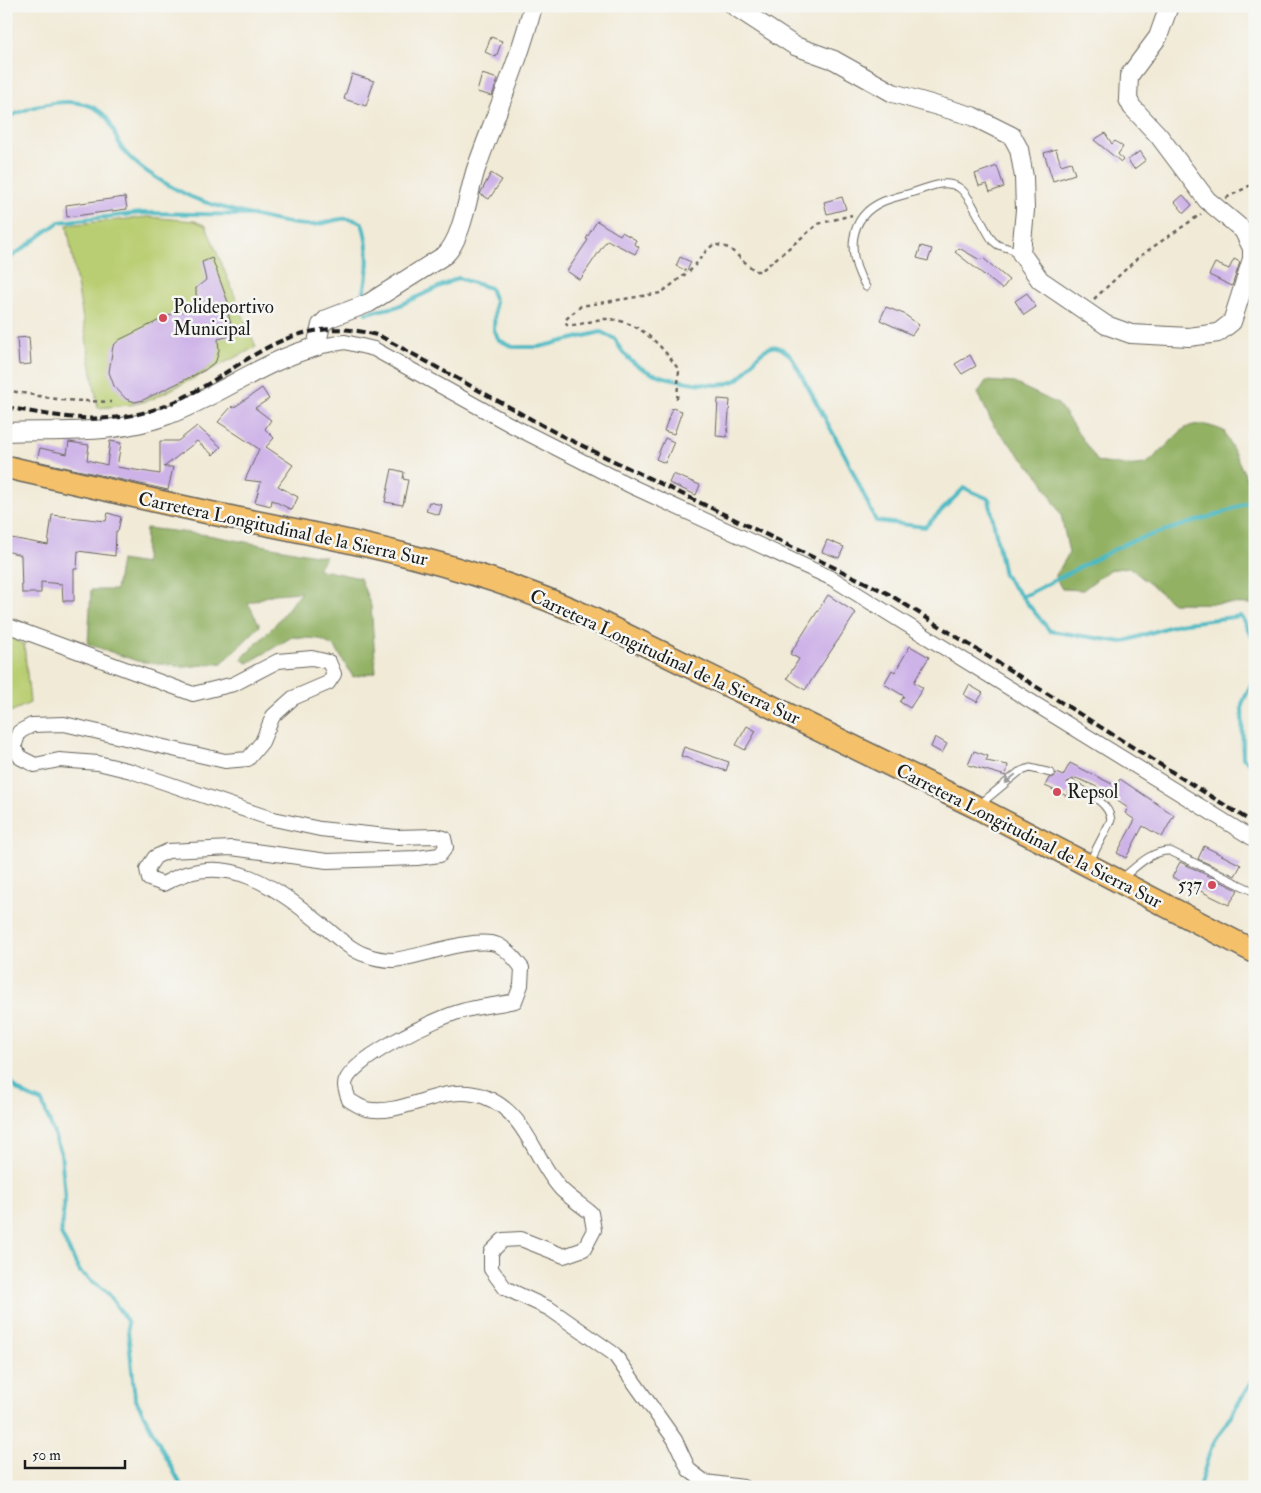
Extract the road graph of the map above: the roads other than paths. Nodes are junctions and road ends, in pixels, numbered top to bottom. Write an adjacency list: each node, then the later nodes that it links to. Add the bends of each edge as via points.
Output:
1 (533, 6): 6 (street, via 454,245 446,255 363,306 327,319 321,325)
2 (734, 6): 4 (street, via 795,46 834,60 894,93 972,116 1012,136 1019,149 1024,177)
3 (1169, 6): 4 (street, via 1158,37 1130,76 1128,99 1213,205 1243,230 1252,248 1252,259 1232,322 1218,333 1189,337 1131,334 1106,325 1040,280)
4 (1021, 253): 5 (lane, via 993,241 963,192 950,183 940,184 883,202 859,220 852,242 855,265)
5 (866, 287)
6 (316, 347): 7 (street, via 288,356 150,422 109,428); 13 (street, via 345,342 374,349 508,424 633,487 833,579)
7 (6, 432)
8 (6, 467): 12 (highway, Carretera Longitudinal de la Sierra Sur, via 374,547 503,582 591,618)
9 (6, 624): 18 (street, via 193,694 234,684 278,662 312,658 329,662 334,674 328,683 293,698 273,716 262,742 248,759 226,761 64,724 32,725 19,732 14,747 21,758 35,764 60,760 98,763 269,818 320,829 444,838 446,847 440,854 416,858 327,861 232,848 168,851 155,856 147,869 150,880 163,884 182,873 211,869 240,873 282,893 364,955 392,960 473,943 497,944 512,956 522,968 521,985 515,1001 461,1011 413,1032 366,1059 349,1073 345,1085 349,1100 366,1109 392,1109 428,1097 474,1094 487,1097 503,1107 526,1131 561,1190 591,1213 594,1230 584,1248 564,1256 521,1239 503,1240 491,1252 491,1269 505,1288 550,1309 614,1354 675,1440 689,1470 705,1482)
10 (1051, 773): 12 (lane, one-way to 12, via 1030,768 1019,772)
11 (1072, 784): 14 (lane, via 1106,806 1110,813 1111,820)
12 (976, 807): 14 (highway, Carretera Longitudinal de la Sierra Sur)
13 (1255, 840)
14 (1088, 865): 15 (highway, Carretera Longitudinal de la Sierra Sur)
15 (1118, 881): 16 (lane, via 1148,858 1170,851); 17 (highway, Carretera Longitudinal de la Sierra Sur)
16 (1255, 892)
17 (1255, 952)
18 (743, 1487)

